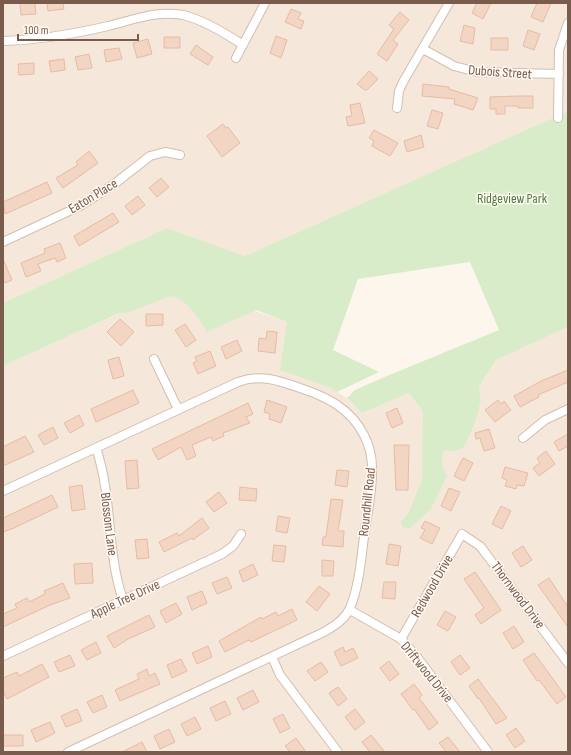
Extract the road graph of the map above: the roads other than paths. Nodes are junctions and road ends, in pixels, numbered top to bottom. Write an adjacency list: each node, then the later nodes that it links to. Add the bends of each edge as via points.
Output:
1 (265, 3): 5 (street)
2 (449, 3): 6 (street)
3 (568, 23): 8 (street, via 559,50)
4 (3, 41): 5 (street, via 71,33 147,16 168,14 199,20)
5 (243, 45): 7 (street)
6 (423, 49): 8 (street, Dubois Street, via 454,66 477,72); 9 (street, via 399,91)
7 (236, 58)
8 (559, 74): 10 (street)
9 (397, 108)
10 (558, 118)
11 (180, 155): 12 (street, Eaton Place, via 165,152 150,156 113,185 80,206)
12 (3, 242)
13 (154, 359): 14 (street)
14 (178, 409): 17 (street, Roundhill Road); 22 (street, Roundhill Road, via 238,382 263,378 316,394 340,406 352,417 367,443 372,473 357,587)
15 (568, 409): 16 (street, via 545,420)
16 (523, 438)
17 (96, 448): 18 (street, Roundhill Road); 21 (street, Blossom Lane, via 103,470 116,580)
18 (3, 491)
19 (241, 534): 21 (street, Apple Tree Drive, via 233,546 222,554)
20 (462, 534): 23 (street, Redwood Drive); 26 (street, Thornwood Drive, via 480,546)
21 (123, 600): 24 (street, Apple Tree Drive)
22 (350, 610): 23 (street, Driftwood Drive); 25 (street, via 330,628)
23 (401, 639): 29 (street, Driftwood Drive)
24 (3, 656)
25 (272, 657): 27 (street); 28 (street, via 280,675)
26 (568, 663)
27 (68, 752)
28 (338, 752)
29 (488, 752)

